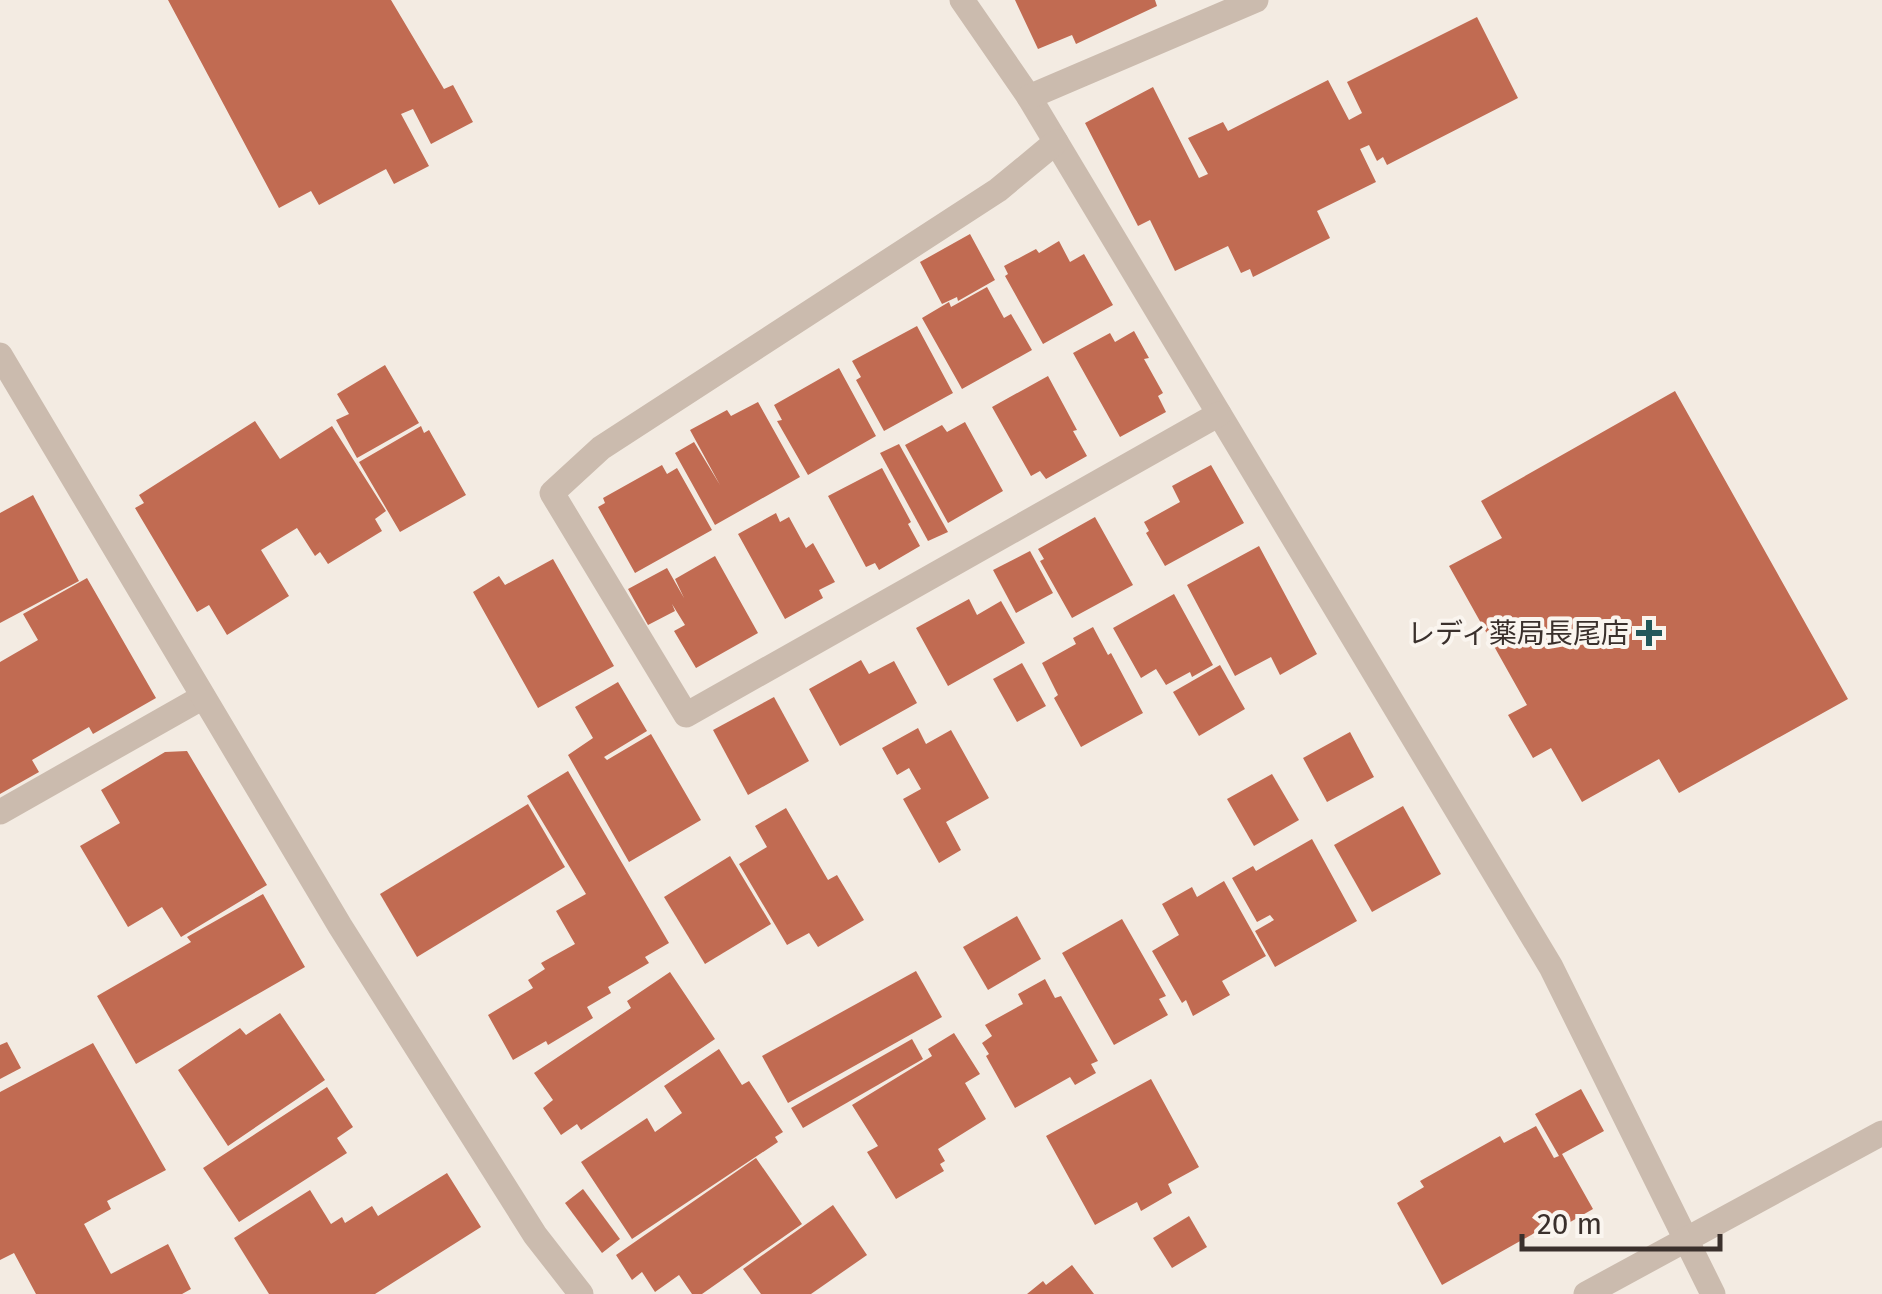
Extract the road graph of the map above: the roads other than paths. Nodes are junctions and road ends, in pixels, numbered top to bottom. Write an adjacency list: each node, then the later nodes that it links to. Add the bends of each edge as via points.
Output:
1 (962, 0): 3 (street)
2 (1256, 0): 3 (street)
3 (1029, 96): 4 (street)
4 (1056, 142): 6 (street); 6 (street, via 998,190 601,448 552,493 686,715)
5 (0, 356): 7 (street)
6 (1219, 414): 10 (street, via 1551,967)
7 (203, 697): 8 (street); 11 (street, via 535,1235)
8 (0, 812)
9 (1882, 1133): 10 (street)
10 (1685, 1240): 12 (street); 13 (street)
11 (581, 1294)
12 (1586, 1294)
13 (1713, 1294)

